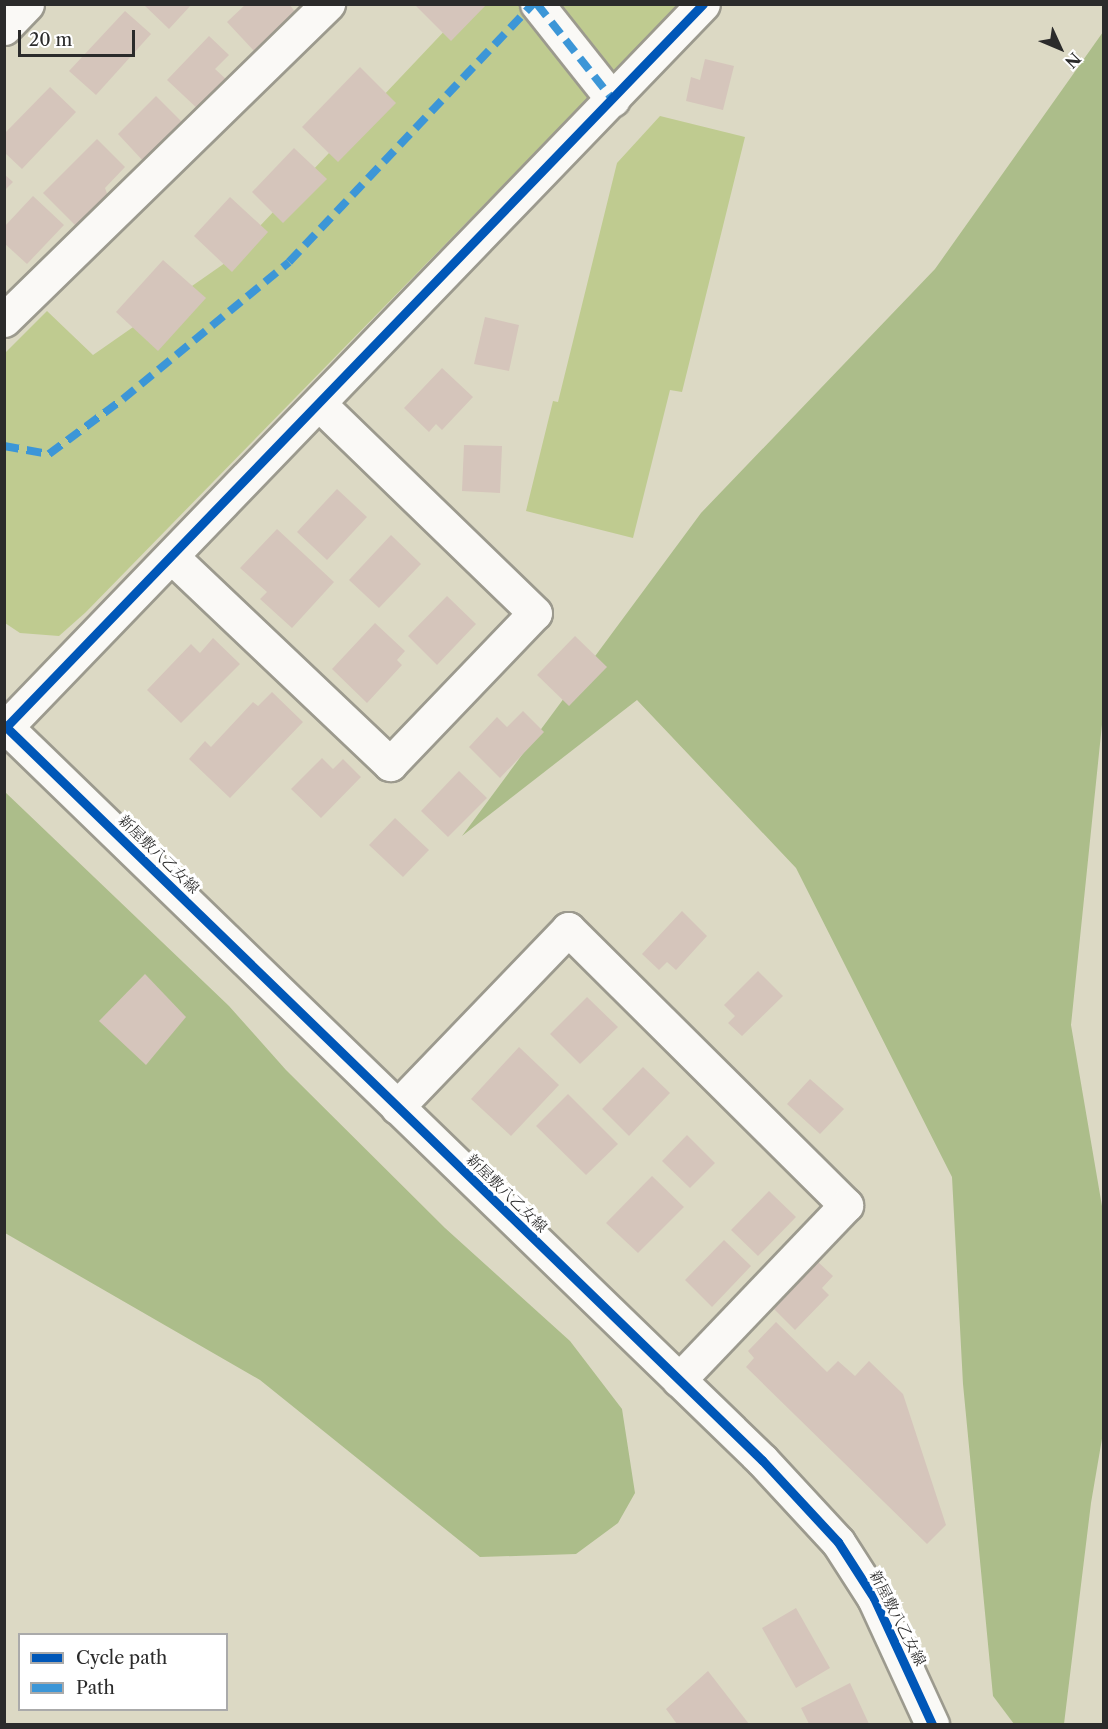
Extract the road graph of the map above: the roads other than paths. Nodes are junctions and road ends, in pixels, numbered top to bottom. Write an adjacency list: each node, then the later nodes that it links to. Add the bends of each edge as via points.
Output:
1 (27, 4): 5 (street)
2 (328, 4): 7 (street)
3 (537, 4): 6 (street)
4 (704, 4): 6 (street)
5 (4, 28)
6 (613, 100): 8 (street)
7 (4, 320)
8 (319, 404): 9 (street); 9 (street, via 536,613 390,764)
9 (172, 557): 10 (street)
10 (5, 726): 11 (street, 新屋敷八乙女線)
11 (397, 1107): 12 (street, 新屋敷八乙女線); 12 (street, via 568,929 846,1205)
12 (679, 1380): 13 (street, 新屋敷八乙女線, via 762,1460 838,1542 874,1598)
13 (932, 1725)

